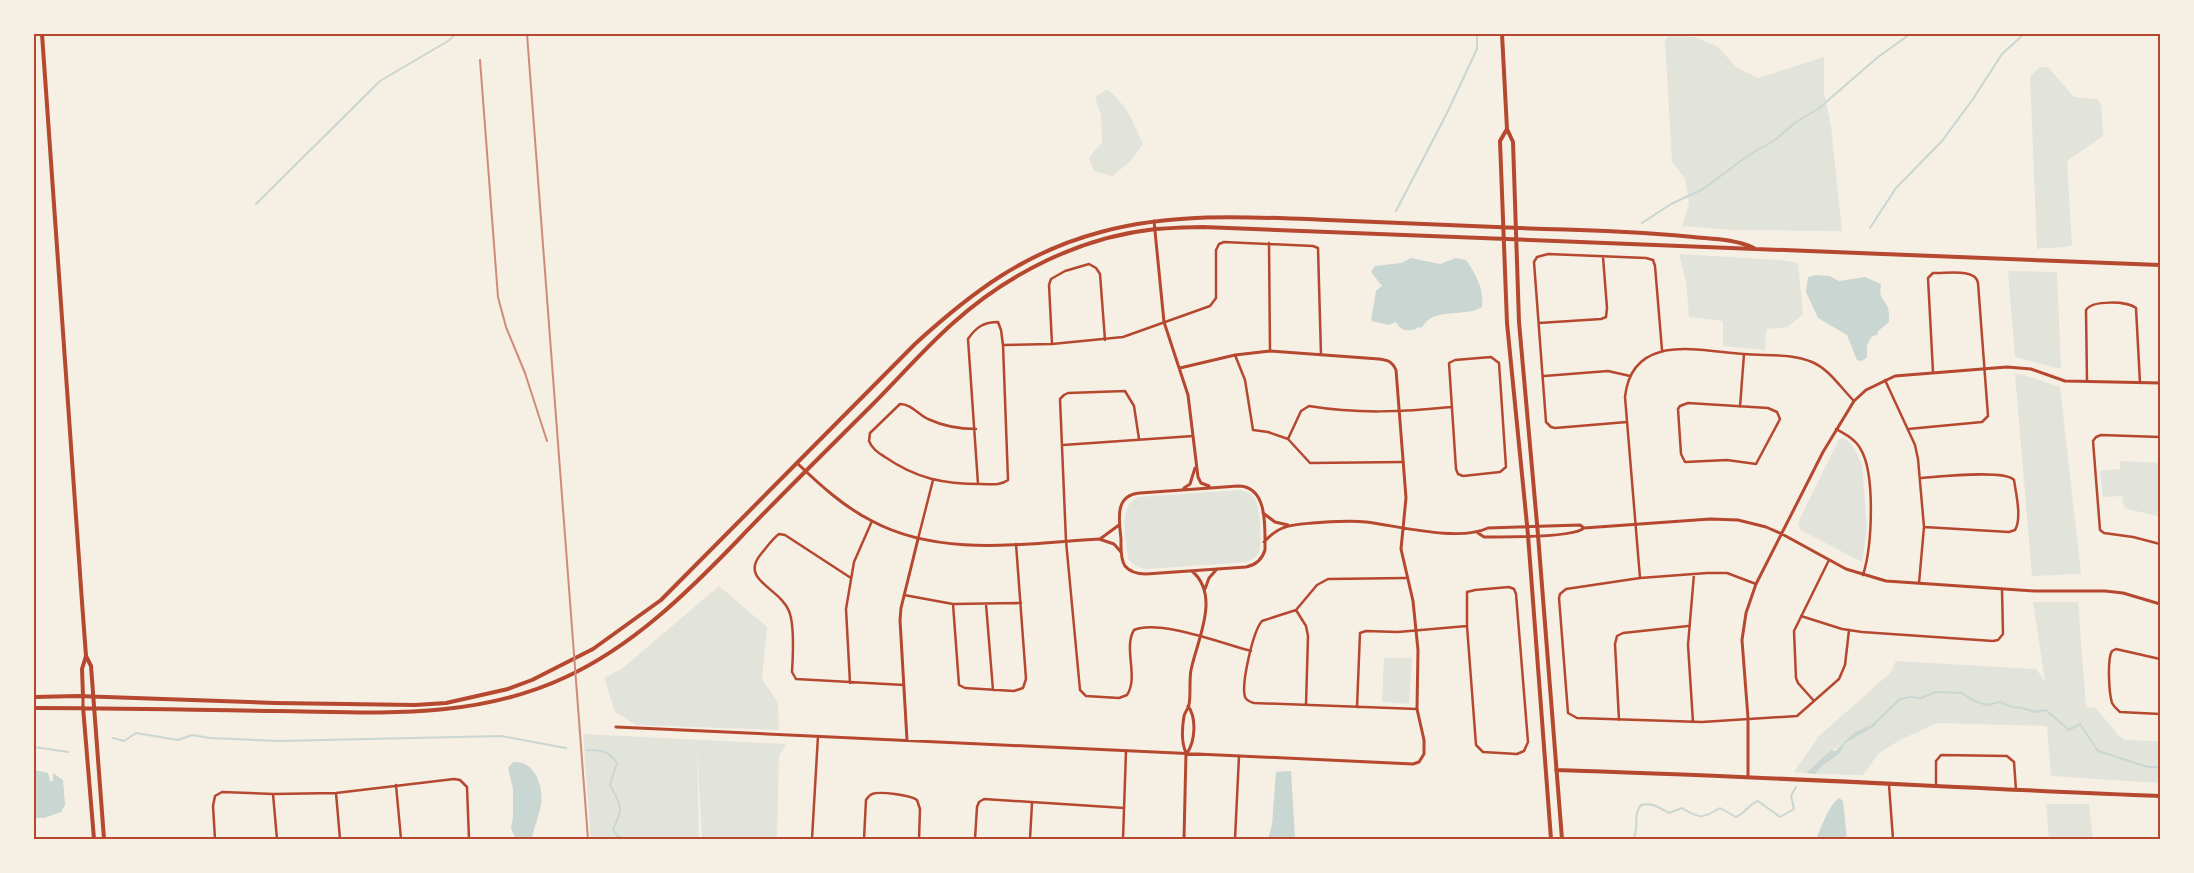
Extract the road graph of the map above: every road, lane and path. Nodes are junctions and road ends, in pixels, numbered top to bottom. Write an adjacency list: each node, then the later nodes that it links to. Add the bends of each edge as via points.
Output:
1 (42, 34): 101 (main road)
2 (1502, 34): 3 (main road)
3 (1507, 129): 5 (main road, via 1500,141); 6 (main road, via 1513,142)
4 (1154, 221): 5 (main road, via 1181,218 1292,219); 7 (street); 47 (main road, via 1071,241 1015,266 981,287 914,344)
5 (1503, 227): 6 (main road); 8 (main road)
6 (1515, 227): 9 (main road); 11 (main road, via 1645,232 1719,240)
7 (1154, 229): 8 (main road, via 1202,226); 14 (street); 49 (main road, via 1056,256 1028,270 974,306 925,350)
8 (1503, 238): 9 (main road); 60 (main road, via 1507,323)
9 (1515, 238): 11 (main road); 61 (main road)
10 (1269, 243): 14 (street, via 1220,244 1216,250 1214,302); 20 (street); 23 (street, via 1313,246 1319,250)
11 (1756, 248): 13 (main road)
12 (1603, 257): 15 (street, via 1606,317); 15 (street, via 1548,254 1537,257 1534,262); 19 (street, via 1646,258 1655,263)
13 (2160, 265)
14 (1164, 322): 16 (street, via 1132,335); 24 (street)
15 (1539, 323): 27 (street)
16 (1105, 340): 17 (street); 17 (street, via 1100,274 1089,264 1051,279)
17 (1052, 344): 18 (street)
18 (1003, 345): 39 (street, via 998,322 980,326 968,339); 52 (street, via 1008,477 1004,483)
19 (1662, 350): 21 (street); 28 (street, via 1645,359)
20 (1270, 351): 22 (street); 23 (street)
21 (1744, 354): 33 (street, via 1795,357 1810,362 1826,372); 35 (street)
22 (1236, 355): 24 (street); 44 (street, via 1248,394 1251,428)
23 (1321, 355): 36 (street, via 1390,361 1396,370)
24 (1180, 368): 41 (street, via 1190,404)
25 (1985, 368): 26 (street); 26 (street, via 1978,279 1973,274 1938,273 1930,275 1927,282); 30 (street, via 2017,367 2065,381); 38 (street, via 1988,416 1984,421)
26 (1934, 372): 29 (street, via 1906,374)
27 (1544, 376): 28 (street, via 1608,371); 37 (street, via 1545,418 1551,427)
28 (1630, 376): 37 (street, via 1626,397)
29 (1885, 380): 33 (street); 38 (street)
30 (2087, 381): 31 (street); 31 (street, via 2086,316 2088,307 2095,303 2136,308)
31 (2140, 382): 32 (street)
32 (2160, 383)
33 (1854, 401): 40 (street)
34 (1451, 407): 34 (street, via 1449,363 1491,356 1498,360 1506,464 1502,472 1458,474); 36 (street)
35 (1740, 407): 35 (street, via 1768,408 1780,416 1759,461 1753,464 1727,460 1683,460 1680,406 1688,403)
36 (1399, 412): 44 (street, via 1349,412 1309,406 1301,411); 46 (street)
37 (1627, 422): 58 (street)
38 (1908, 428): 50 (street, via 1916,445)
39 (976, 429): 51 (street, via 944,425 900,404 870,433 870,444 877,452 899,467); 52 (street)
40 (1836, 429): 66 (street); 80 (street, via 1857,444 1867,467 1872,525)
41 (1193, 436): 43 (street); 48 (street)
42 (2160, 436): 74 (street, via 2101,435 2093,441 2100,530)
43 (1139, 439): 45 (street); 45 (street, via 1134,406 1125,391 1068,393 1060,400)
44 (1288, 439): 46 (street, via 1310,463)
45 (1063, 445): 71 (street)
46 (1403, 462): 62 (street, via 1406,498)
47 (797, 463): 49 (street); 108 (main road, via 661,600 593,649 508,689 446,703 415,705)
48 (1196, 465): 53 (street, via 1201,483); 54 (street, via 1190,484)
49 (806, 471): 56 (street, via 836,498); 114 (main road, via 660,615 584,668 524,694 482,706 438,711)
50 (1920, 478): 63 (street); 63 (street, via 2007,476 2014,480 2018,523 2015,530 2009,532)
51 (933, 480): 52 (street); 69 (street)
52 (978, 484)
53 (1212, 487): 54 (street); 55 (street, via 1252,488 1260,497)
54 (1183, 490): 57 (street, via 1131,494 1120,507)
55 (1262, 512): 59 (street, via 1275,522); 72 (street)
56 (872, 521): 69 (street); 81 (street, via 854,562)
57 (1120, 524): 70 (street); 75 (street)
58 (1635, 524): 64 (street); 66 (street, via 1728,518); 83 (street)
59 (1290, 525): 62 (street, via 1356,521); 72 (street, via 1272,533)
60 (1527, 526): 61 (street); 65 (street, via 1488,528); 67 (main road)
61 (1537, 526): 64 (street, via 1580,525); 68 (main road)
62 (1403, 527): 65 (street, via 1451,534); 82 (street, via 1401,549)
63 (1924, 527): 84 (street)
64 (1584, 528): 68 (street, via 1580,532)
65 (1478, 533): 67 (street, via 1484,537)
66 (1782, 534): 76 (street); 85 (street)
67 (1528, 535): 68 (street); 153 (main road)
68 (1538, 535): 127 (main road)
69 (918, 539): 73 (street, via 982,545); 88 (street)
70 (1100, 539): 71 (street); 75 (street)
71 (1066, 541): 73 (street); 99 (street, via 1079,686 1083,695 1119,698 1127,695 1131,638 1137,629 1166,627)
72 (1264, 542): 77 (street, via 1262,557 1254,565)
73 (1016, 544): 89 (street)
74 (2160, 544)
75 (1122, 552): 78 (street, via 1125,566 1136,574)
76 (1829, 560): 80 (street); 94 (street)
77 (1217, 569): 78 (street); 87 (street)
78 (1192, 571): 87 (street)
79 (1694, 574): 83 (street); 85 (street, via 1727,573); 96 (street)
80 (1863, 575): 84 (street, via 1886,581)
81 (851, 578): 103 (street, via 846,609); 103 (street, via 779,534 755,561 753,568 788,609 794,676 800,680)
82 (1406, 578): 93 (street, via 1328,579 1318,585); 97 (street)
83 (1640, 578): 119 (street, via 1566,589 1559,598 1568,713 1573,718)
84 (1919, 583): 86 (street)
85 (1756, 584): 118 (street, via 1746,613 1742,640)
86 (2002, 588): 92 (street, via 2105,591); 98 (street, via 2003,634 1998,640)
87 (1205, 589): 99 (street)
88 (904, 595): 90 (street); 104 (street, via 900,620)
89 (1020, 602): 91 (street); 105 (street, via 1026,684 1019,690)
90 (952, 604): 91 (street); 105 (street, via 959,685)
91 (986, 604): 105 (street)
92 (2160, 604)
93 (1296, 610): 100 (street, via 1262,621); 110 (street, via 1308,636)
94 (1801, 616): 98 (street); 109 (street, via 1794,636 1796,678)
95 (1467, 626): 95 (street, via 1467,592 1514,589 1528,742 1521,753 1483,752 1476,745); 97 (street)
96 (1688, 626): 119 (street, via 1617,636); 120 (street)
97 (1417, 630): 115 (street, via 1360,633); 116 (street)
98 (1849, 630): 109 (street, via 1839,679)
99 (1200, 638): 100 (street); 111 (street, via 1191,671)
100 (1251, 651): 110 (street, via 1244,689 1246,699 1254,703)
101 (86, 656): 107 (main road); 108 (main road, via 91,666)
102 (2160, 659): 117 (street, via 2116,649 2109,660 2111,700 2115,708 2120,712)
103 (850, 683): 104 (street)
104 (904, 685): 123 (street)
105 (993, 690)
106 (34, 696): 107 (main road)
107 (80, 696): 108 (main road); 113 (street)
108 (93, 697): 114 (main road)
109 (1814, 701): 118 (street, via 1798,716)
110 (1306, 705): 115 (street)
111 (1188, 706): 125 (street, via 1184,714 1182,745); 125 (street, via 1194,714 1192,746)
112 (34, 708): 113 (main road)
113 (83, 708): 114 (main road); 138 (main road)
114 (94, 708): 139 (main road)
115 (1357, 708): 116 (street)
116 (1417, 710): 126 (street, via 1424,756 1413,764)
117 (2160, 714)
118 (1748, 718): 120 (street); 128 (street)
119 (1619, 720): 120 (street)
120 (1693, 722)
121 (616, 727): 122 (street)
122 (818, 736): 123 (street); 145 (street)
123 (907, 740): 124 (street)
124 (1126, 751): 125 (street); 137 (street)
125 (1186, 754): 126 (street); 151 (street)
126 (1240, 756): 152 (street)
127 (1556, 770): 128 (main road); 154 (main road)
128 (1748, 776): 130 (main road)
129 (396, 785): 133 (street); 143 (street); 144 (street, via 460,780 467,787)
130 (1889, 785): 131 (main road); 155 (street)
131 (1936, 786): 132 (main road); 132 (street, via 1936,760 1940,755 2007,756 2014,762)
132 (2016, 790): 135 (main road)
133 (336, 793): 134 (street); 142 (street)
134 (273, 794): 140 (street, via 222,792 215,796); 141 (street)
135 (2160, 796)
136 (1032, 803): 137 (street); 148 (street, via 982,800 977,807); 149 (street)
137 (1124, 808): 150 (street)
138 (94, 839)
139 (104, 839)
140 (215, 839)
141 (277, 839)
142 (340, 839)
143 (401, 839)
144 (469, 839)
145 (812, 839)
146 (864, 839): 147 (street, via 866,800 873,794 907,796 917,800 920,809)
147 (919, 839)
148 (975, 839)
149 (1030, 839)
150 (1122, 839)
151 (1184, 839)
152 (1235, 839)
153 (1551, 839)
154 (1562, 839)
155 (1893, 839)

